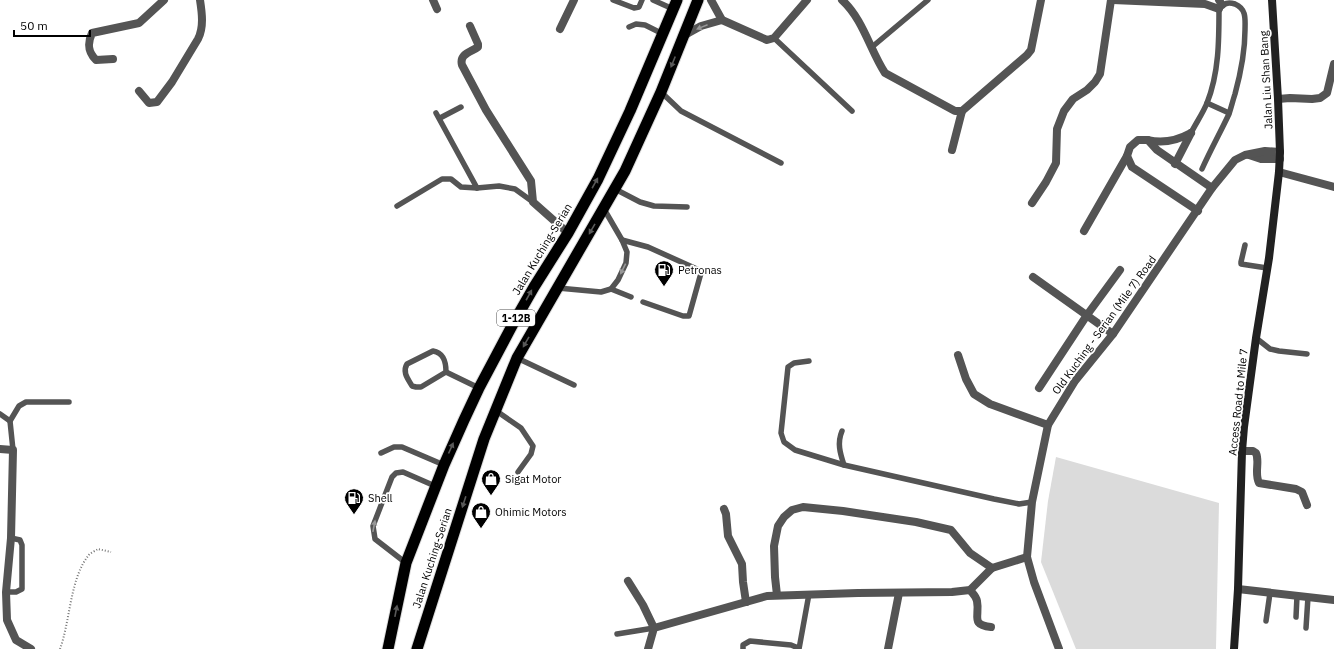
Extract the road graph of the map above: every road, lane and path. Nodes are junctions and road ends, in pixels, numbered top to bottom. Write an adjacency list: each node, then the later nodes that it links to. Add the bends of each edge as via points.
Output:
1 (164, 0): 27 (street, via 139,23 92,32 88,41 90,54 96,60)
2 (200, 0): 29 (street, via 202,32 172,82 157,102 149,103)
3 (433, 0): 18 (street)
4 (573, 0): 22 (street)
5 (613, 0): 6 (lane, via 634,8 639,7)
6 (642, 0)
7 (653, 0): 16 (lane)
8 (698, 0): 24 (highway, Jalan Kuching-Serian)
9 (712, 0): 19 (street)
10 (807, 0): 25 (street)
11 (842, 0): 26 (street)
12 (928, 0): 26 (lane)
13 (1041, 0): 35 (street, via 1031,50 1027,56)
14 (1112, 0): 17 (street); 51 (street, via 1100,74 1064,111 1057,129 1056,163)
15 (1272, 0): 31 (main road, Jalan Liu Shan Bang)
16 (675, 4): 23 (highway, Jalan Kuching-Serian / 1-12B)
17 (1220, 5): 32 (lane, via 1218,55); 36 (lane, via 1228,2 1239,6 1244,12 1245,20 1243,63)
18 (437, 9)
19 (722, 20): 24 (street, one-way to 24, via 701,26); 25 (street, via 767,40)
20 (470, 26): 50 (street, via 478,47 462,57 462,65 486,110 531,181)
21 (629, 27): 23 (lane, via 636,24 645,25)
22 (560, 29)
23 (663, 34): 57 (highway, Jalan Kuching-Serian / 1-12B, one-way to 23, via 616,142)
24 (683, 36): 30 (highway, Jalan Kuching-Serian, one-way to 30)
25 (774, 38): 34 (lane)
26 (872, 47): 35 (street, via 885,73 955,111)
27 (113, 59)
28 (1334, 64): 31 (street, via 1326,93 1320,98)
29 (139, 92)
30 (661, 92): 42 (lane, via 681,111); 49 (highway, Jalan Kuching-Serian)
31 (1278, 99): 40 (main road, Jalan Liu Shan Bang)
32 (1207, 103): 36 (lane); 37 (lane)
33 (461, 107): 47 (lane, via 438,116)
34 (852, 111)
35 (962, 111): 39 (street)
36 (1229, 113): 44 (lane)
37 (1191, 133): 38 (street, via 1170,140); 43 (street)
38 (1148, 140): 41 (street, via 1133,143); 43 (street)
39 (952, 150)
40 (1280, 155): 45 (main road, Access Road to Mile 7); 48 (street, Old Kuching - Serian (Mile 7) Road, via 1262,159 1248,154 1240,156)
41 (1127, 156): 55 (street, via 1132,167); 56 (street)
42 (781, 163)
43 (1175, 164): 48 (street)
44 (1202, 170)
45 (1279, 172): 46 (street); 60 (main road, Access Road to Mile 7)
46 (1334, 187)
47 (477, 188): 50 (lane, via 499,186 515,189); 52 (lane, via 460,187 451,180 442,180)
48 (1212, 188): 55 (street, Old Kuching - Serian (Mile 7) Road)
49 (615, 189): 53 (lane, via 654,206); 54 (highway, Jalan Kuching-Serian)
50 (533, 202): 57 (street)
51 (1032, 203)
52 (397, 206)
53 (687, 207)
54 (604, 209): 58 (lane); 63 (highway, Jalan Kuching-Serian, one-way to 63)
55 (1198, 211): 68 (street, Old Kuching - Serian (Mile 7) Road)
56 (1084, 231)
57 (568, 234): 76 (highway, Jalan Kuching-Serian / 1-12B, one-way to 57, via 534,287)
58 (622, 240): 64 (lane, one-way to 64, via 627,252 626,263); 66 (lane, via 654,250 701,273 689,316)
59 (1245, 245): 60 (lane, via 1242,264)
60 (1267, 268): 69 (main road, Access Road to Mile 7)
61 (1120, 270): 67 (street)
62 (1033, 277): 67 (street)
63 (558, 288): 64 (lane, via 601,292); 72 (highway, Jalan Kuching-Serian, one-way to 72)
64 (611, 289): 65 (lane)
65 (631, 297)
66 (643, 302)
67 (1087, 315): 68 (street); 77 (street)
68 (1113, 334): 82 (street, Old Kuching - Serian (Mile 7) Road, via 1075,381)
69 (1256, 338): 70 (lane, via 1270,349); 86 (main road, Access Road to Mile 7)
70 (1307, 354)
71 (958, 355): 82 (street, via 974,394 990,404)
72 (517, 358): 75 (lane); 79 (highway, Jalan Kuching-Serian)
73 (809, 361): 89 (lane, via 794,363 788,367 781,433 784,442 795,450)
74 (446, 372): 74 (lane, via 421,387 416,387 412,386 405,373 405,367 433,351 442,356 446,363); 76 (lane)
75 (574, 385)
76 (479, 388): 88 (highway, Jalan Kuching-Serian / 1-12B, one-way to 76)
77 (1039, 388)
78 (69, 402): 81 (lane, via 26,402 18,406)
79 (495, 410): 90 (lane, via 521,428 533,446 531,454); 121 (highway, Jalan Kuching-Serian, one-way to 121)
80 (0, 414): 81 (lane)
81 (10, 421): 85 (lane)
82 (1048, 425): 92 (street, Old Kuching - Serian (Mile 7) Road)
83 (842, 431): 89 (lane, via 839,441)
84 (0, 449): 85 (street)
85 (13, 450): 95 (street)
86 (1242, 450): 93 (street, via 1256,453 1256,478 1259,483 1296,489 1302,492); 102 (main road, Access Road to Mile 7)
87 (381, 453): 88 (lane, via 394,447 402,448)
88 (444, 465): 91 (highway, Jalan Kuching-Serian / 1-12B)
89 (844, 465): 92 (lane, via 1019,504)
90 (518, 472)
91 (435, 486): 98 (highway, Jalan Kuching-Serian / 1-12B); 98 (lane, one-way to 91, via 375,539 373,526 396,473 403,472)
92 (1032, 502): 97 (street, Old Kuching - Serian (Mile 7) Road)
93 (1307, 505)
94 (724, 509): 111 (street, via 728,536 742,564)
95 (11, 538): 103 (street); 103 (lane, via 20,540 22,544 22,589)
96 (111, 552): 119 (path, via 98,549 89,555 84,564 76,581)
97 (1027, 558): 99 (street); 126 (street, Old Kuching - Serian (Mile 7) Road)
98 (406, 563): 120 (highway, Jalan Kuching-Serian / 1-12B, one-way to 98)
99 (992, 568): 101 (street); 107 (street, via 970,553 951,530 916,522 803,507 792,510 778,526 774,546)
100 (628, 581): 115 (street)
101 (970, 590): 104 (street); 114 (street, via 976,598 978,623)
102 (1238, 590): 105 (street); 127 (main road, Access Road to Mile 7)
103 (6, 592): 118 (street, via 7,620 16,640)
104 (899, 593): 106 (street); 125 (street)
105 (1270, 593): 108 (street); 113 (lane)
106 (808, 594): 107 (street); 124 (lane)
107 (777, 595): 111 (street)
108 (1297, 596): 109 (street); 112 (lane)
109 (1308, 597): 110 (street); 116 (lane)
110 (1334, 600)
111 (746, 602): 115 (street)
112 (1296, 617)
113 (1266, 621)
114 (991, 627)
115 (654, 628): 117 (lane); 122 (street)
116 (1306, 628)
117 (617, 634)
118 (32, 649)
119 (60, 649)
120 (388, 649)
121 (417, 649)
122 (648, 649)
123 (743, 649): 124 (lane, via 743,645 750,641 791,645)
124 (798, 649)
125 (888, 649)
126 (1059, 649)
127 (1234, 649)

